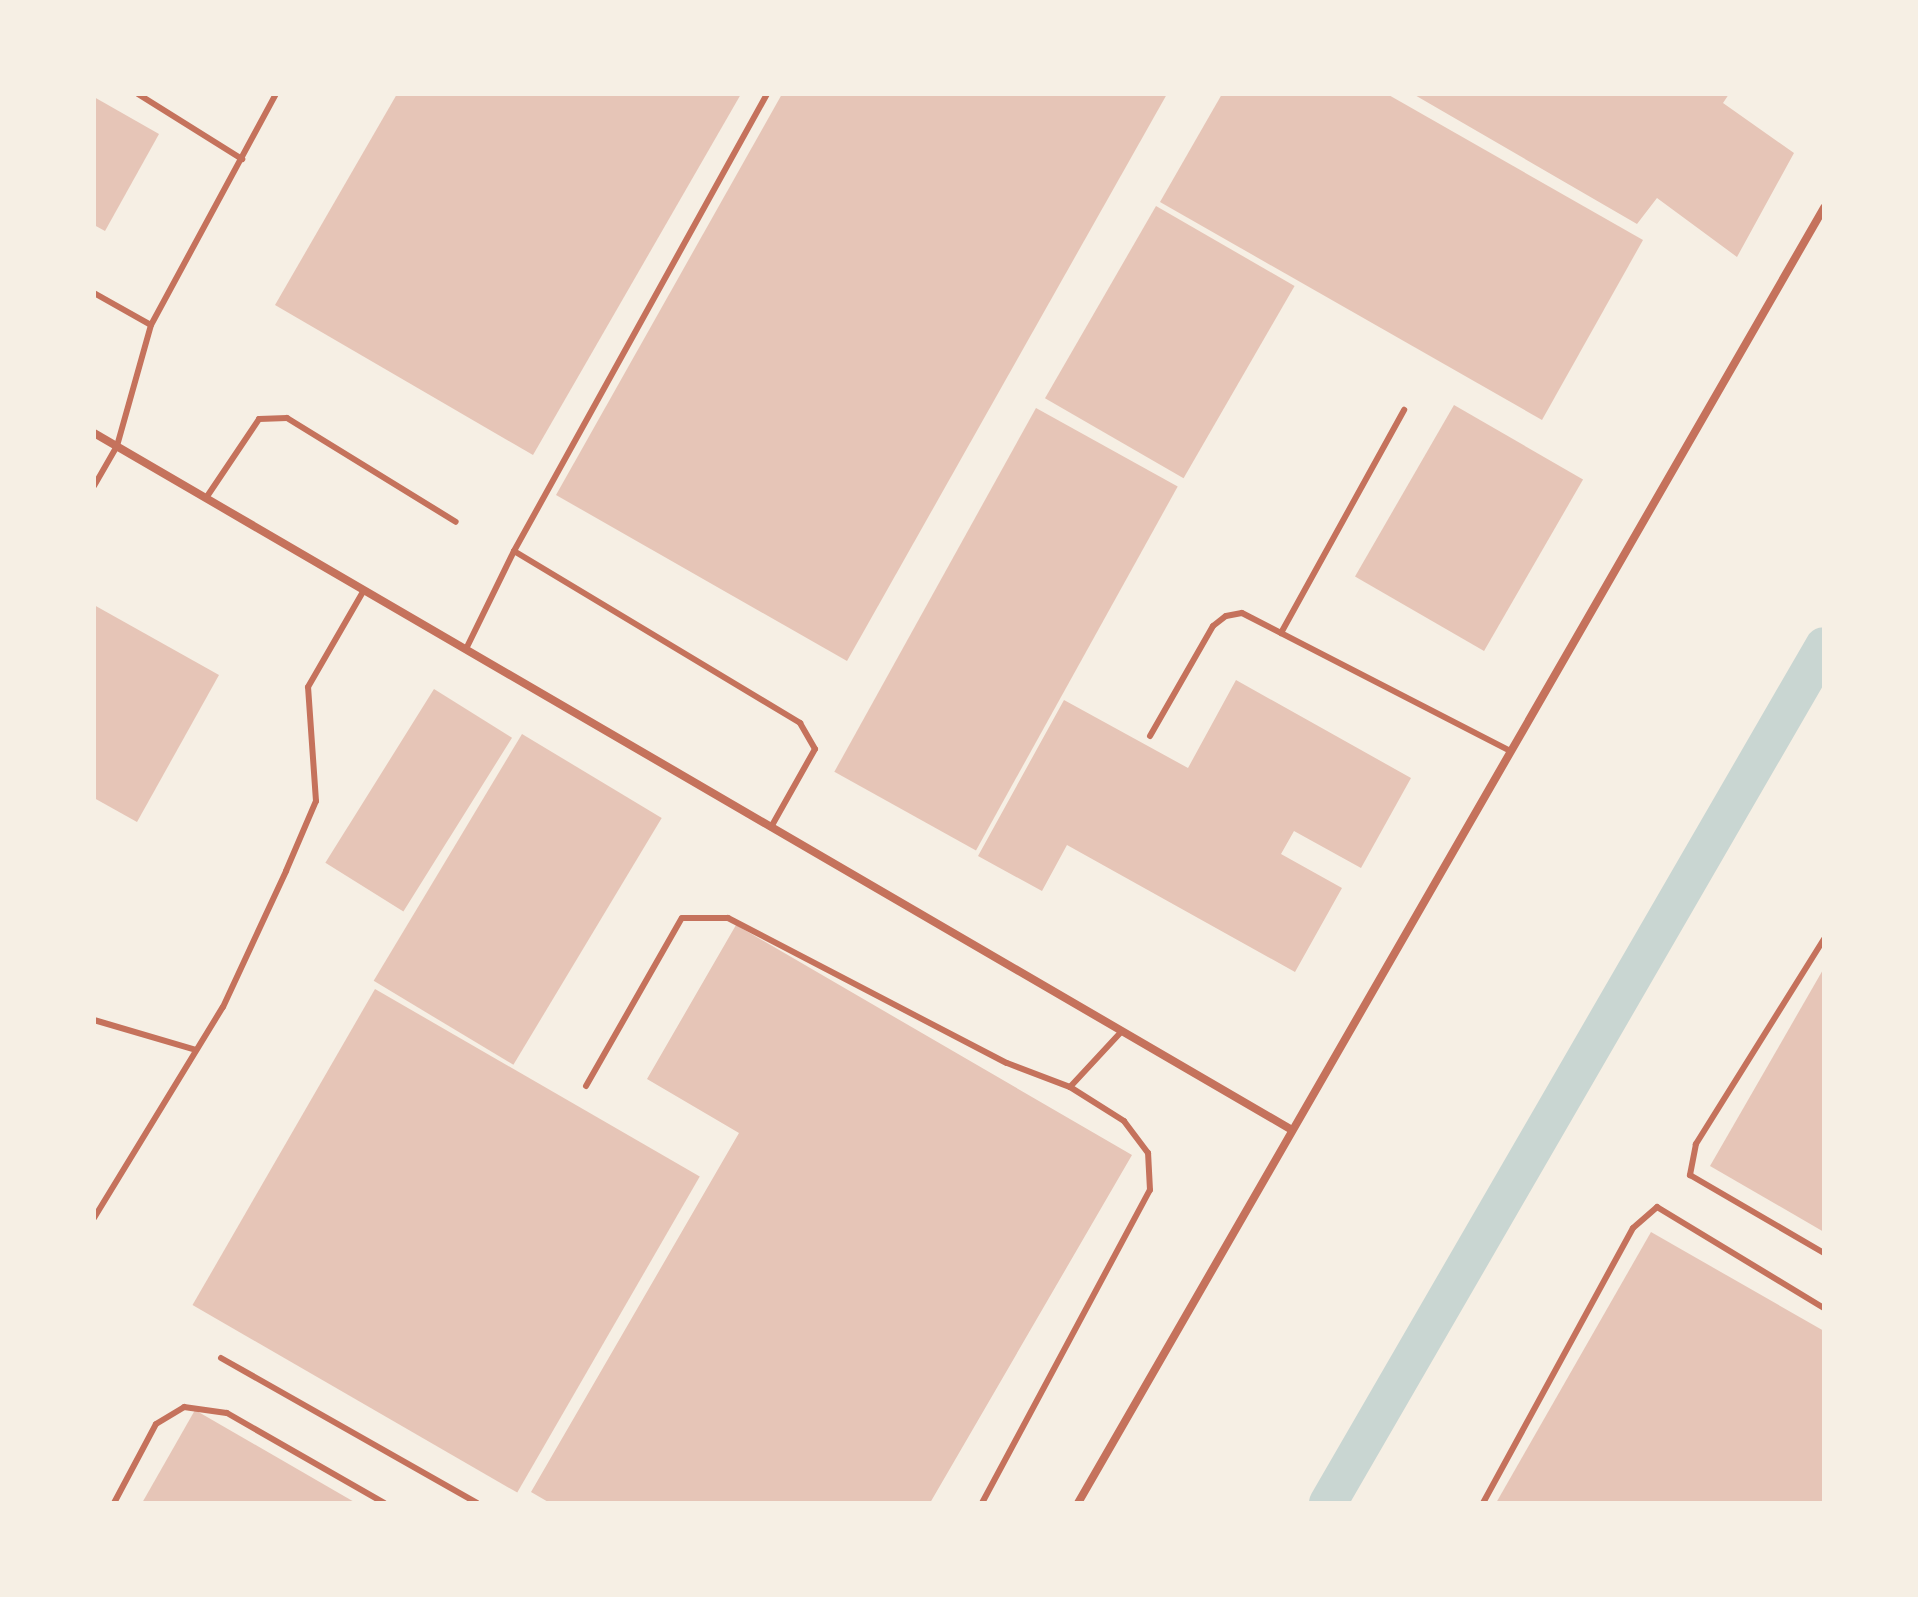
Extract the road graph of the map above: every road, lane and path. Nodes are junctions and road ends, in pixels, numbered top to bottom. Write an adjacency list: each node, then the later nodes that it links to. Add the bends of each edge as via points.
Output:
1 (138, 94): 4 (lane)
2 (276, 94): 4 (lane)
3 (767, 94): 14 (lane)
4 (242, 159): 7 (lane)
5 (1824, 208): 19 (street)
6 (94, 293): 7 (lane)
7 (151, 325): 10 (lane)
8 (1404, 410): 16 (lane)
9 (94, 433): 10 (street)
10 (117, 446): 11 (lane); 12 (street)
11 (94, 486)
12 (206, 498): 13 (lane, via 259,419 287,418); 15 (street)
13 (456, 522)
14 (514, 551): 17 (lane); 20 (lane, via 800,723 815,749)
15 (364, 590): 17 (street); 24 (lane, via 308,687 316,801 223,1007)
16 (1281, 633): 18 (lane, via 1242,613 1213,626); 19 (lane)
17 (466, 649): 20 (street)
18 (1150, 736)
19 (1511, 751): 27 (street)
20 (771, 827): 23 (street)
21 (1824, 939): 29 (lane, via 1696,1144 1690,1175)
22 (94, 1020): 24 (lane)
23 (1122, 1031): 26 (lane); 27 (street)
24 (196, 1050): 28 (lane)
25 (586, 1086): 26 (lane, via 682,918 728,918 1007,1063)
26 (1070, 1087): 35 (lane, via 1124,1121 1148,1153 1150,1190)
27 (1292, 1130): 36 (street)
28 (94, 1218)
29 (1824, 1253)
30 (1824, 1308): 37 (lane, via 1657,1207 1633,1228)
31 (221, 1358): 34 (lane)
32 (114, 1503): 33 (lane, via 156,1424 184,1407 227,1413)
33 (384, 1503)
34 (477, 1503)
35 (982, 1503)
36 (1078, 1503)
37 (1483, 1503)

